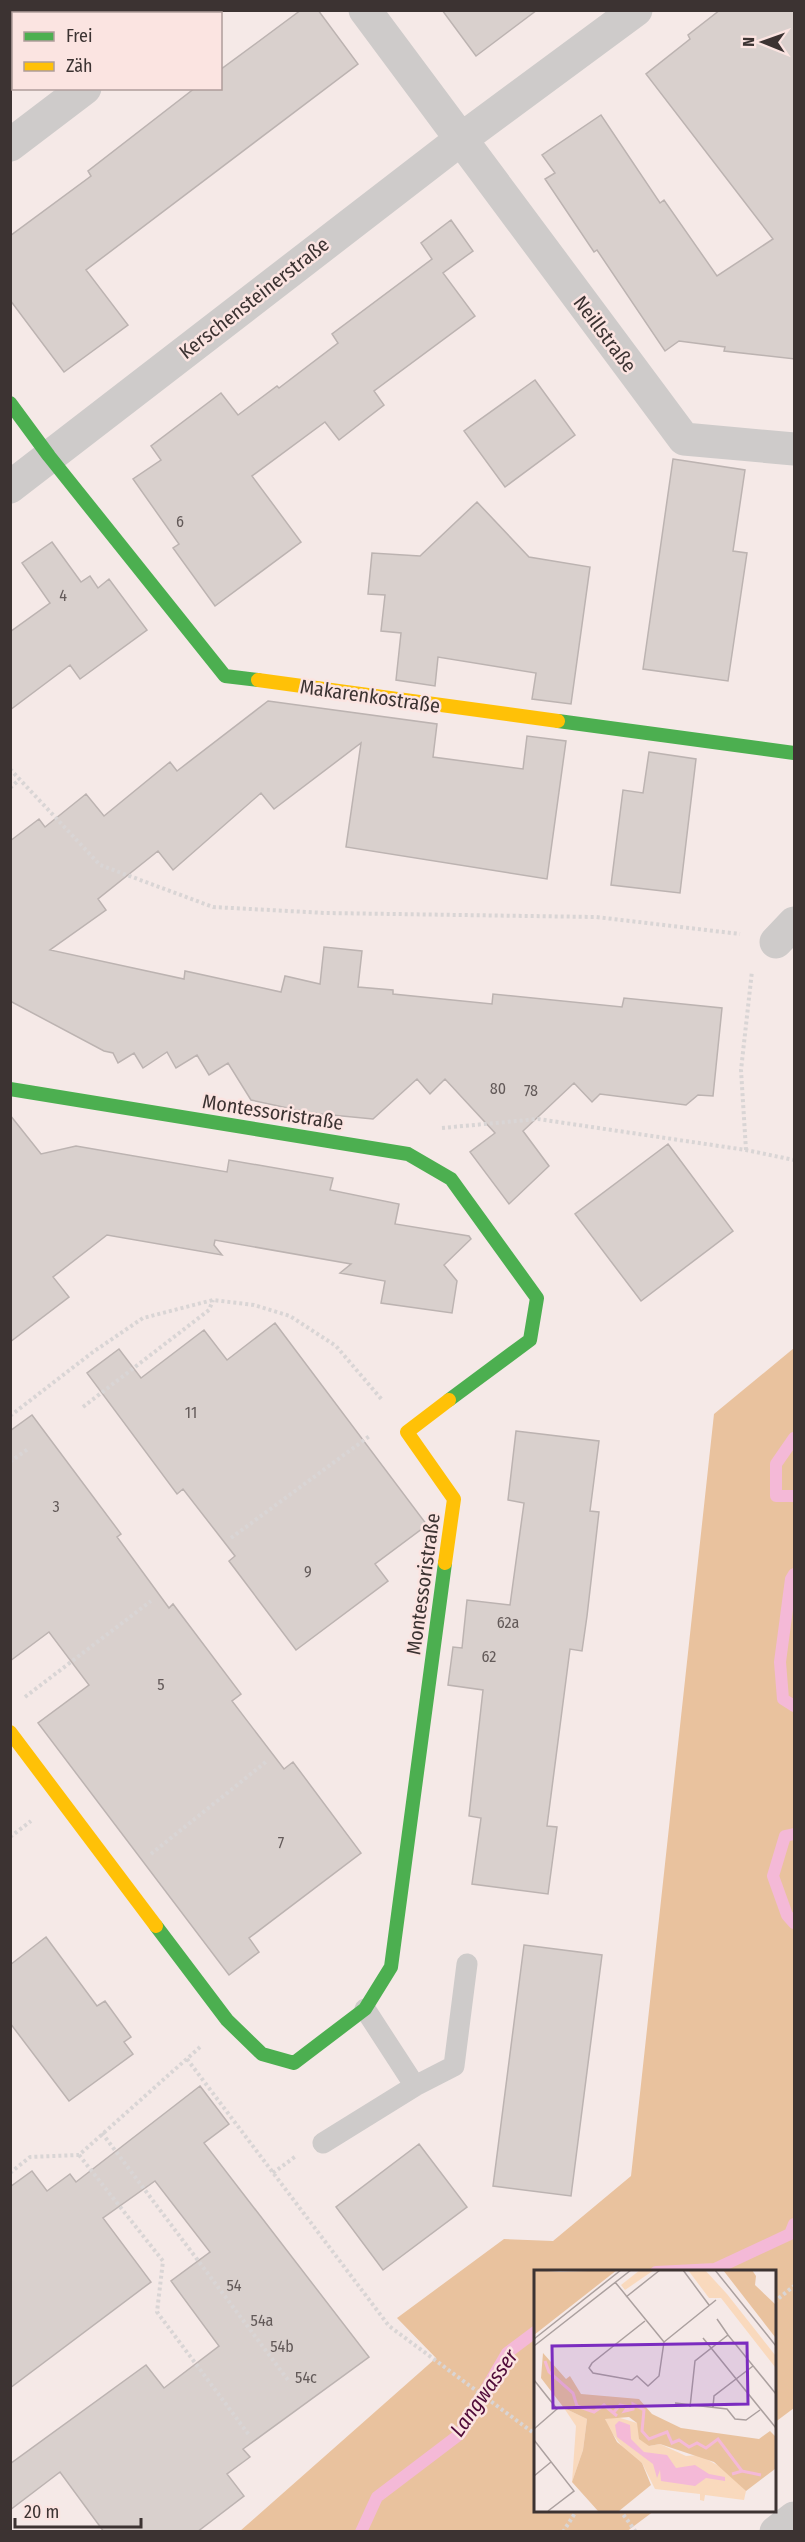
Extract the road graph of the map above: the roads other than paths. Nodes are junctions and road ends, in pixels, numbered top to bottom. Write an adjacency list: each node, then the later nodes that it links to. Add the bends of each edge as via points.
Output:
1 (364, 10): 4 (street)
2 (636, 10): 4 (street, Kerschensteinerstraße)
3 (82, 90): 5 (street)
4 (460, 140): 7 (street, Neillstraße, via 684,439); 8 (street, Kerschensteinerstraße)
5 (10, 145)
6 (10, 404): 8 (street)
7 (795, 449)
8 (49, 456): 9 (street, Kerschensteinerstraße); 10 (street, Makarenkostraße, via 225,676)
9 (10, 487)
10 (795, 753)
11 (10, 1089): 14 (street, Montessoristraße, via 408,1154 451,1179 537,1298 530,1340 407,1432 454,1499 391,1967)
12 (10, 1732): 14 (street, Montessoristraße, via 227,2020 262,2054 294,2063)
13 (467, 1964): 15 (lane, via 454,2066)
14 (366, 2009): 15 (lane)
15 (415, 2086): 16 (lane)
16 (323, 2143)
17 (795, 2518): 18 (street)
18 (776, 2532)

